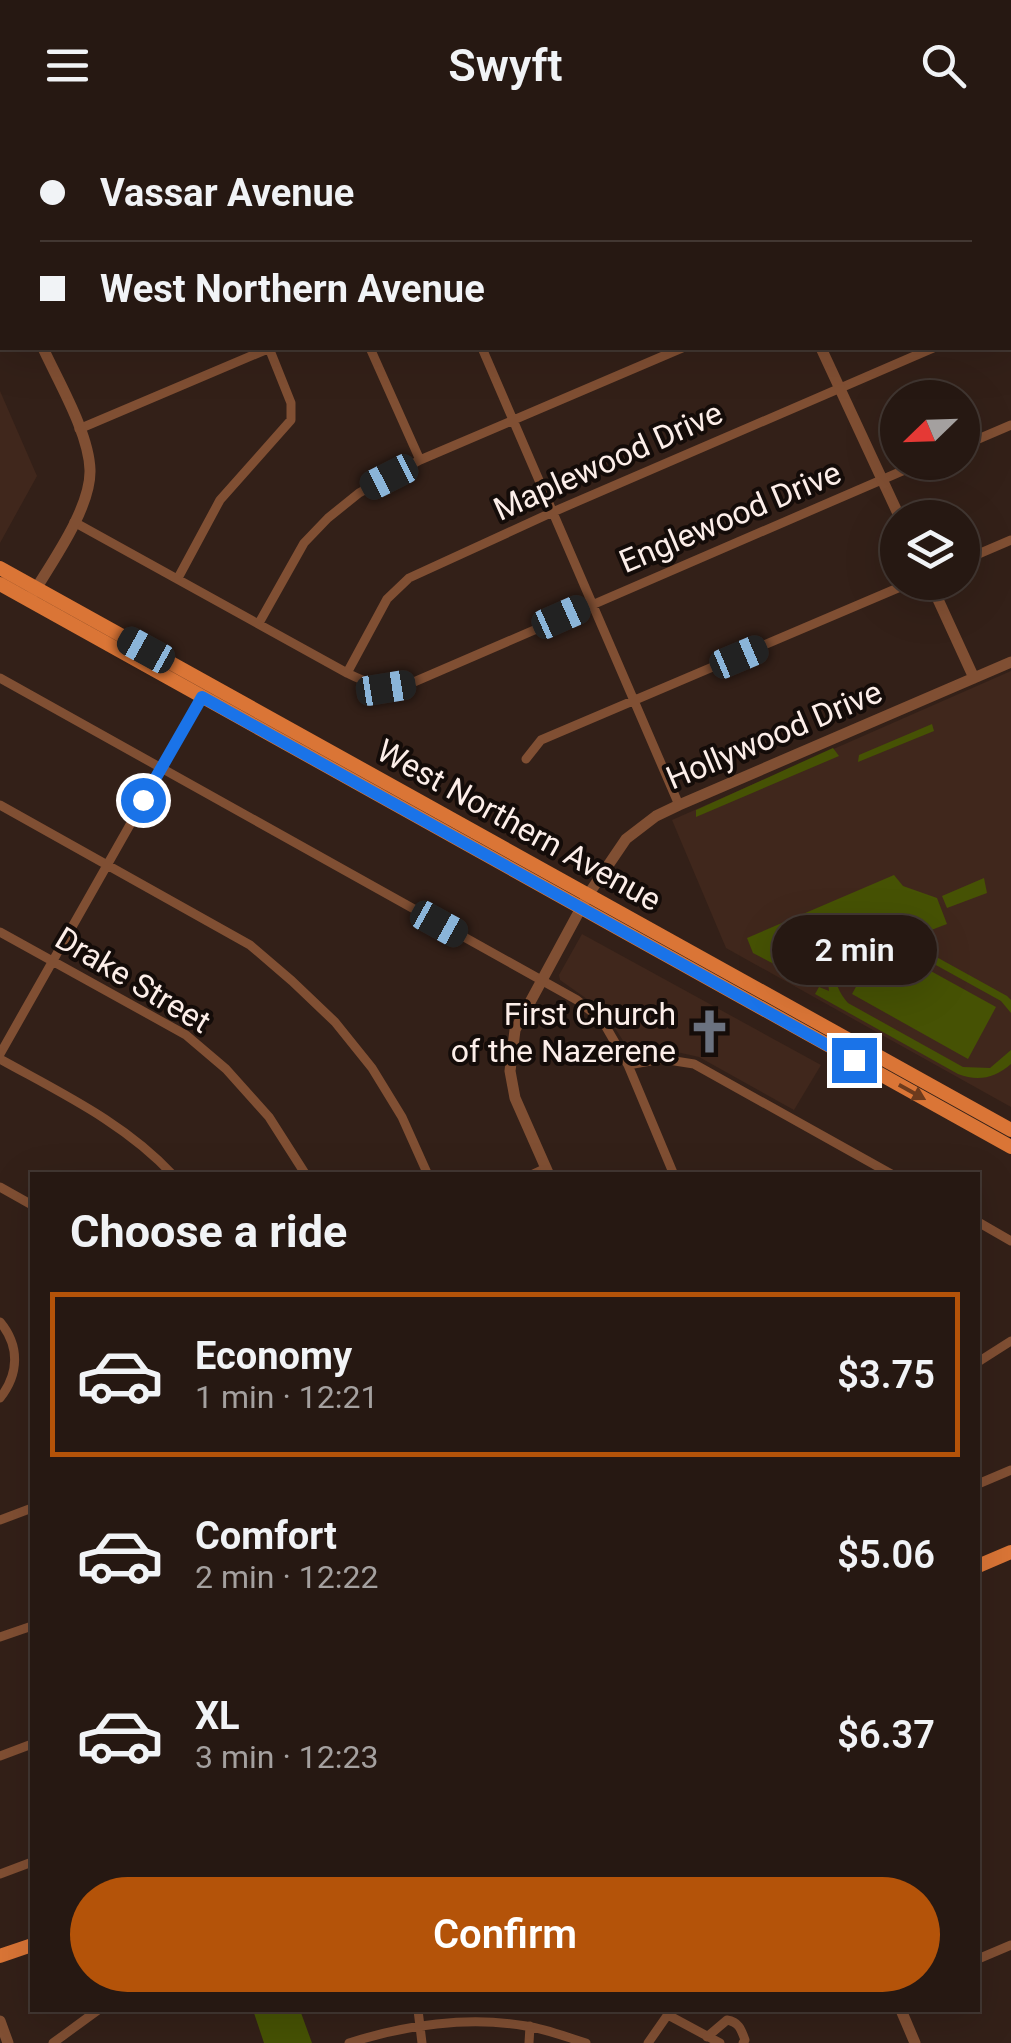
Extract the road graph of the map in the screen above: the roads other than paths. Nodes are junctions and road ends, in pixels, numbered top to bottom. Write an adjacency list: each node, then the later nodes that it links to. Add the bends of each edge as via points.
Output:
1 (44, 350): 12 (street)
2 (265, 350): 12 (street)
3 (271, 350): 23 (street, via 291,420 220,500)
4 (371, 350): 14 (street)
5 (483, 350): 10 (street)
6 (677, 350): 10 (street)
7 (822, 350): 9 (street)
8 (928, 350): 9 (street, Maplewood Drive)
9 (840, 387): 15 (street); 18 (street, Maplewood Drive)
10 (515, 422): 14 (street); 18 (street)
11 (1011, 425): 13 (street)
12 (78, 428): 19 (street, via 90,468)
13 (980, 438)
14 (420, 460): 29 (street, via 358,493 328,518 304,543)
15 (880, 476)
16 (882, 480): 17 (street); 28 (street, Englewood Drive)
17 (891, 500)
18 (552, 512): 28 (street); 31 (street, Maplewood Drive, via 410,578 387,599)
19 (74, 522): 23 (street, Englewood Drive); 25 (street)
20 (1011, 540): 21 (street)
21 (980, 553)
22 (0, 568): 25 (main road, West Northern Avenue)
23 (178, 578): 29 (street, Englewood Drive)
24 (0, 584): 25 (main road, West Northern Avenue)
25 (33, 594): 34 (main road, West Northern Avenue)
26 (880, 596): 35 (street)
27 (938, 600): 33 (street)
28 (592, 603): 31 (street, Englewood Drive, via 408,685 386,688); 35 (street)
29 (260, 623): 31 (street, Englewood Drive)
30 (1011, 662): 33 (street, Hollywood Drive)
31 (347, 672)
32 (0, 678): 37 (street)
33 (974, 678): 39 (street, Hollywood Drive)
34 (206, 691): 37 (street); 41 (main road, West Northern Avenue)
35 (635, 701): 36 (street, via 541,740); 39 (street)
36 (526, 759)
37 (162, 769): 40 (street); 44 (street)
38 (0, 805): 40 (street)
39 (679, 805): 41 (street, Hollywood Drive, via 626,839)
40 (106, 864): 43 (street); 51 (street, via 250,945 292,980 372,1068)
41 (585, 901): 44 (street, Hollywood Drive); 47 (main road, West Northern Avenue); 48 (main road, West Northern Avenue, one-way to 48)
42 (0, 932): 43 (street, Drake Street)
43 (53, 962): 45 (street); 50 (street, Drake Street, via 186,1035 269,1117)
44 (543, 982): 46 (street, via 602,1020); 52 (street, Hollywood Drive, via 515,1030 510,1071)
45 (0, 1056): 49 (street, via 110,1120)
46 (628, 1065): 53 (street); 54 (street, via 694,1064)
47 (1011, 1130)
48 (1011, 1147)
49 (169, 1172)
50 (304, 1172)
51 (427, 1172)
52 (547, 1172)
53 (673, 1172)
54 (887, 1172)
55 (0, 1186): 56 (street)
56 (30, 1204)
57 (980, 1223): 58 (street)
58 (1011, 1241)
59 (0, 1322): 62 (street, via 16,1361)
60 (1011, 1340): 61 (street)
61 (980, 1361)
62 (0, 1398)
63 (1011, 1470): 64 (street)
64 (980, 1483)
65 (30, 1509): 66 (street)
66 (0, 1520)
67 (1011, 1552): 68 (main road)
68 (980, 1565)
69 (30, 1627): 70 (street)
70 (0, 1638)
71 (30, 1745): 72 (street)
72 (0, 1756)
73 (30, 1863): 74 (street)
74 (0, 1874)
75 (30, 1945): 77 (main road)
76 (1011, 1945): 78 (street)
77 (0, 1956)
78 (980, 1958)
79 (95, 2012): 88 (street)
80 (418, 2012): 85 (street)
81 (903, 2012): 96 (street)
82 (670, 2013): 86 (street); 93 (street)
83 (0, 2021): 87 (street)
84 (530, 2026): 85 (street); 91 (street); 92 (street)
85 (420, 2027): 89 (street); 90 (street)
86 (707, 2037): 94 (street); 95 (street, via 727,2020 740,2028)
87 (8, 2043)
88 (53, 2043)
89 (349, 2043)
90 (422, 2043)
91 (529, 2043)
92 (586, 2043)
93 (648, 2043)
94 (720, 2043)
95 (743, 2043)
96 (915, 2043)

